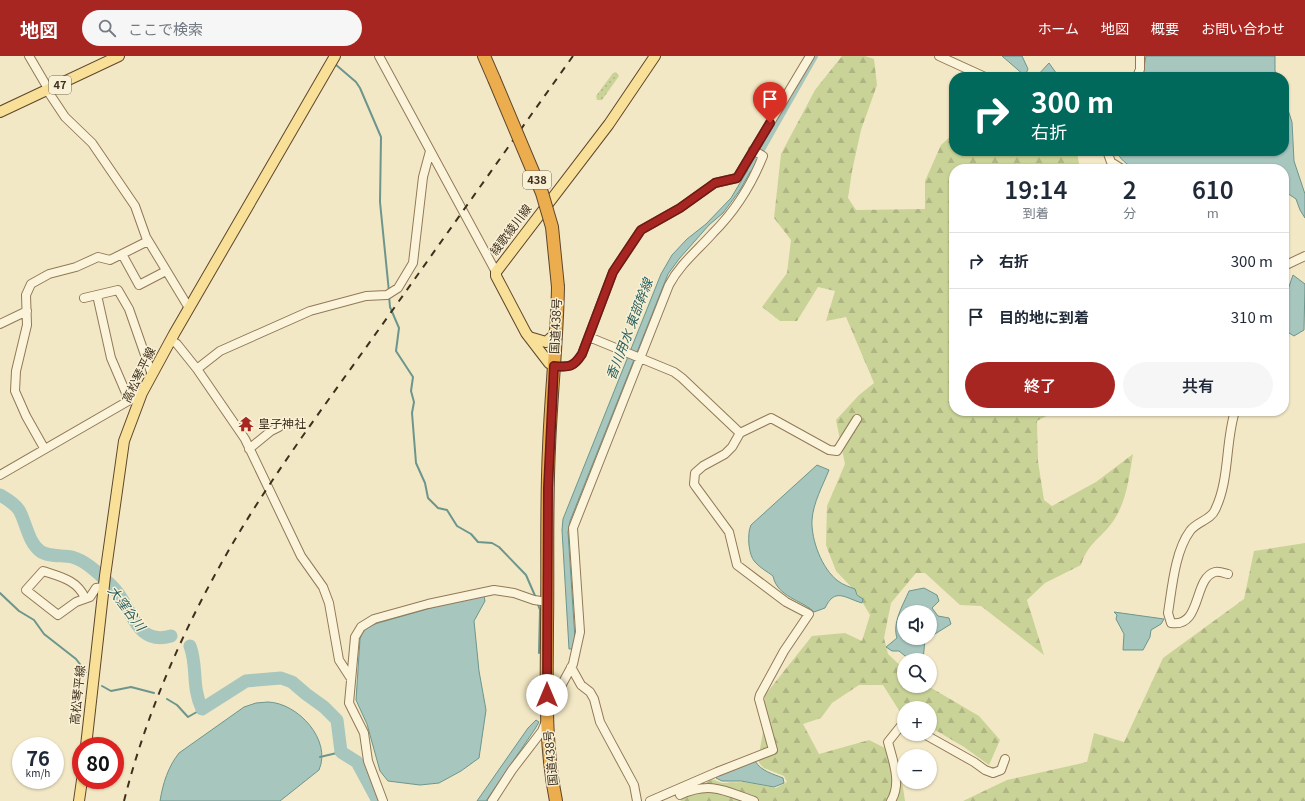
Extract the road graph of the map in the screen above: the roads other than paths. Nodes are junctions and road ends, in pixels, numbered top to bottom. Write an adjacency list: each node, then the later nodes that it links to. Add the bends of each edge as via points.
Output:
1 (29, 56): 12 (street)
2 (119, 56): 12 (main road, 47)
3 (380, 56): 14 (street)
4 (484, 56): 29 (highway, 国道438号 / 438, bridge, via 542,193 552,227 558,288)
5 (655, 56): 23 (main road, 綾歌綾川線, via 609,124)
6 (810, 56): 15 (street)
7 (939, 56): 10 (street)
8 (1140, 56): 11 (street)
9 (333, 59): 26 (main road, 高松琴平線)
10 (974, 72)
11 (1139, 72)
12 (47, 90): 13 (main road, 47); 18 (street, via 65,117 92,143 132,201)
13 (0, 112)
14 (430, 151): 23 (street); 35 (street, via 423,177 413,263 398,288 389,294 366,296 310,311 220,351)
15 (757, 152): 31 (street, via 737,178 715,183 680,208 641,230 613,272); 33 (street, via 763,156 744,196 675,274)
16 (1109, 156): 17 (street)
17 (1114, 164)
18 (148, 240): 19 (street); 22 (street)
19 (122, 254): 22 (street, via 139,285); 27 (street, via 110,260 98,257 76,267 49,274 31,284 26,295)
20 (1305, 256): 21 (street)
21 (1289, 264)
22 (166, 271): 26 (street)
23 (496, 272): 30 (main road, 綾歌綾川線)
24 (97, 295): 25 (street); 36 (street, via 118,290 129,309); 38 (street, via 111,358)
25 (84, 298)
26 (189, 308): 32 (main road, 高松琴平線)
27 (26, 311): 28 (street); 43 (street, via 27,325 16,371 15,391)
28 (0, 324)
29 (557, 326): 30 (main road, via 554,336 546,342); 34 (highway, 国道438号 / 438)
30 (529, 337): 34 (main road, 綾歌綾川線)
31 (588, 337): 33 (street); 34 (street, via 577,363 566,367)
32 (171, 340): 35 (street); 36 (main road, 高松琴平線)
33 (640, 357): 42 (street, via 682,378); 50 (street, via 573,528 580,632)
34 (554, 366): 49 (highway, 国道438号 / 438)
35 (197, 369): 44 (street)
36 (152, 375): 37 (main road, 高松琴平線)
37 (142, 393): 38 (street); 47 (main road, 高松琴平線, via 124,441)
38 (129, 400): 43 (street)
39 (1234, 416): 46 (street, via 1222,489 1216,509 1213,514 1194,526 1180,550 1168,613 1171,623 1177,624 1187,619 1209,575 1216,571)
40 (857, 419): 42 (street, via 837,451 829,450 771,418)
41 (279, 427): 44 (street)
42 (740, 433): 58 (street, via 725,454 695,473 694,484 729,532 737,565 786,602 809,614 784,651 760,695 773,750 717,772)
43 (44, 448): 45 (street)
44 (249, 449): 51 (street, via 301,556 323,587 329,603 339,660)
45 (0, 475)
46 (1228, 574)
47 (104, 582): 48 (street, via 90,597); 54 (main road, 高松琴平線)
48 (85, 598): 48 (street, via 58,615 26,590 43,571 65,578 80,588)
49 (540, 601): 51 (street, via 514,592 494,590 452,598 368,622 361,627 355,637); 52 (highway, 国道438号 / 438)
50 (571, 667): 52 (street); 63 (street, via 594,699 600,722 634,785)
51 (350, 677): 60 (street, via 349,703 364,733 368,761)
52 (547, 718): 61 (street, via 542,731); 62 (highway, 国道438号 / 438, via 549,755)
53 (897, 731): 65 (street, via 888,742 897,788)
54 (87, 737)
55 (936, 741): 56 (street, via 988,772 1001,770)
56 (1005, 759)
57 (81, 789): 59 (main road)
58 (660, 800): 64 (street, via 703,787 719,789)
59 (80, 801)
60 (383, 801)
61 (492, 801)
62 (556, 801)
63 (637, 801)
64 (754, 801)
65 (891, 801)

